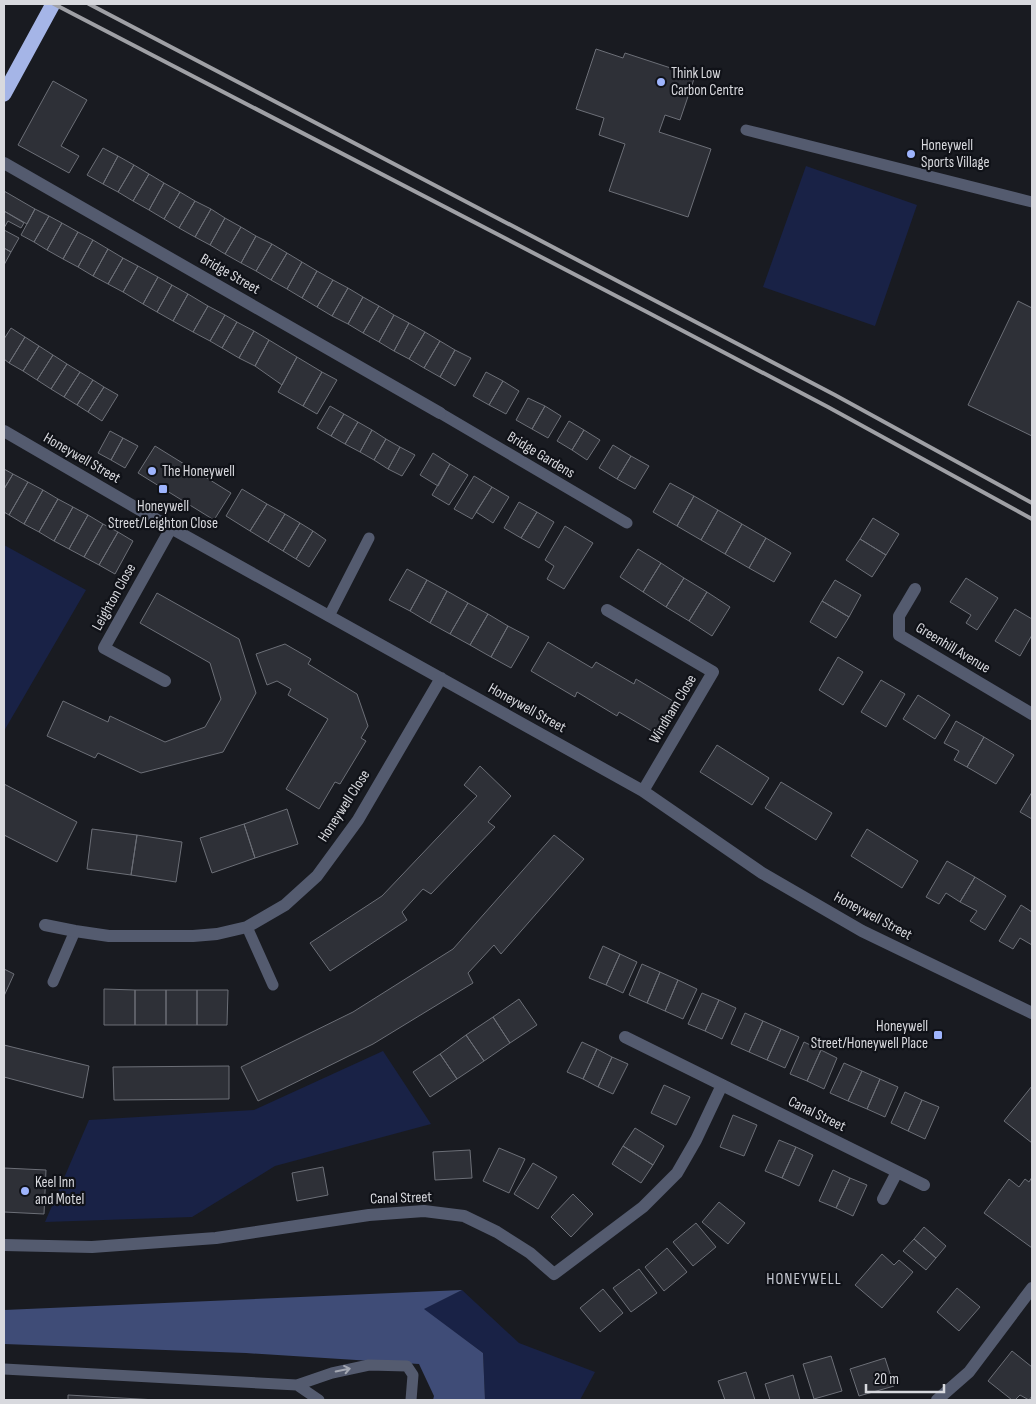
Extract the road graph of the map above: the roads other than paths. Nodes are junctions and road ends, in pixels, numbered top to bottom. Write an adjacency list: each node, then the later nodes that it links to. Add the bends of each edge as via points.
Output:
1 (53, 4): 2 (highway)
2 (4, 94)
3 (746, 130): 5 (lane)
4 (4, 163): 6 (street, Bridge Street)
5 (1032, 202)
6 (440, 413): 8 (lane, Bridge Gardens)
7 (4, 431): 9 (street, Honeywell Street)
8 (627, 523)
9 (171, 528): 13 (street, Honeywell Street); 15 (street, Leighton Close, via 104,648)
10 (369, 538): 13 (lane)
11 (915, 589): 16 (street, Greenhill Avenue, via 899,616 900,635)
12 (607, 610): 17 (street, Windham Close, via 713,672)
13 (329, 616): 14 (street, Honeywell Street)
14 (441, 678): 17 (street, Honeywell Street); 19 (street, Honeywell Close, via 358,820 317,876 285,905)
15 (165, 681)
16 (1032, 714)
17 (643, 791): 23 (street, Honeywell Street, via 762,873 862,930)
18 (45, 925): 20 (street, Honeywell Close)
19 (247, 927): 20 (street, Honeywell Close, via 193,936 108,936); 22 (lane)
20 (75, 932): 21 (lane)
21 (53, 982)
22 (273, 985)
23 (1032, 1013)
24 (625, 1037): 25 (street, Canal Street)
25 (722, 1085): 26 (street, Canal Street); 29 (street, Canal Street, via 677,1173 643,1207 554,1274 497,1232 464,1216 424,1211 369,1215 216,1238 92,1247)
26 (897, 1172): 27 (street, Canal Street); 28 (street)
27 (924, 1186)
28 (883, 1199)
29 (4, 1246)
30 (1032, 1288): 35 (street, via 969,1372)
31 (4, 1369): 32 (lane)
32 (297, 1385): 33 (lane); 34 (lane, one-way to 34, via 369,1365 407,1366 413,1375)
33 (319, 1400)
34 (411, 1400)
35 (938, 1400)

